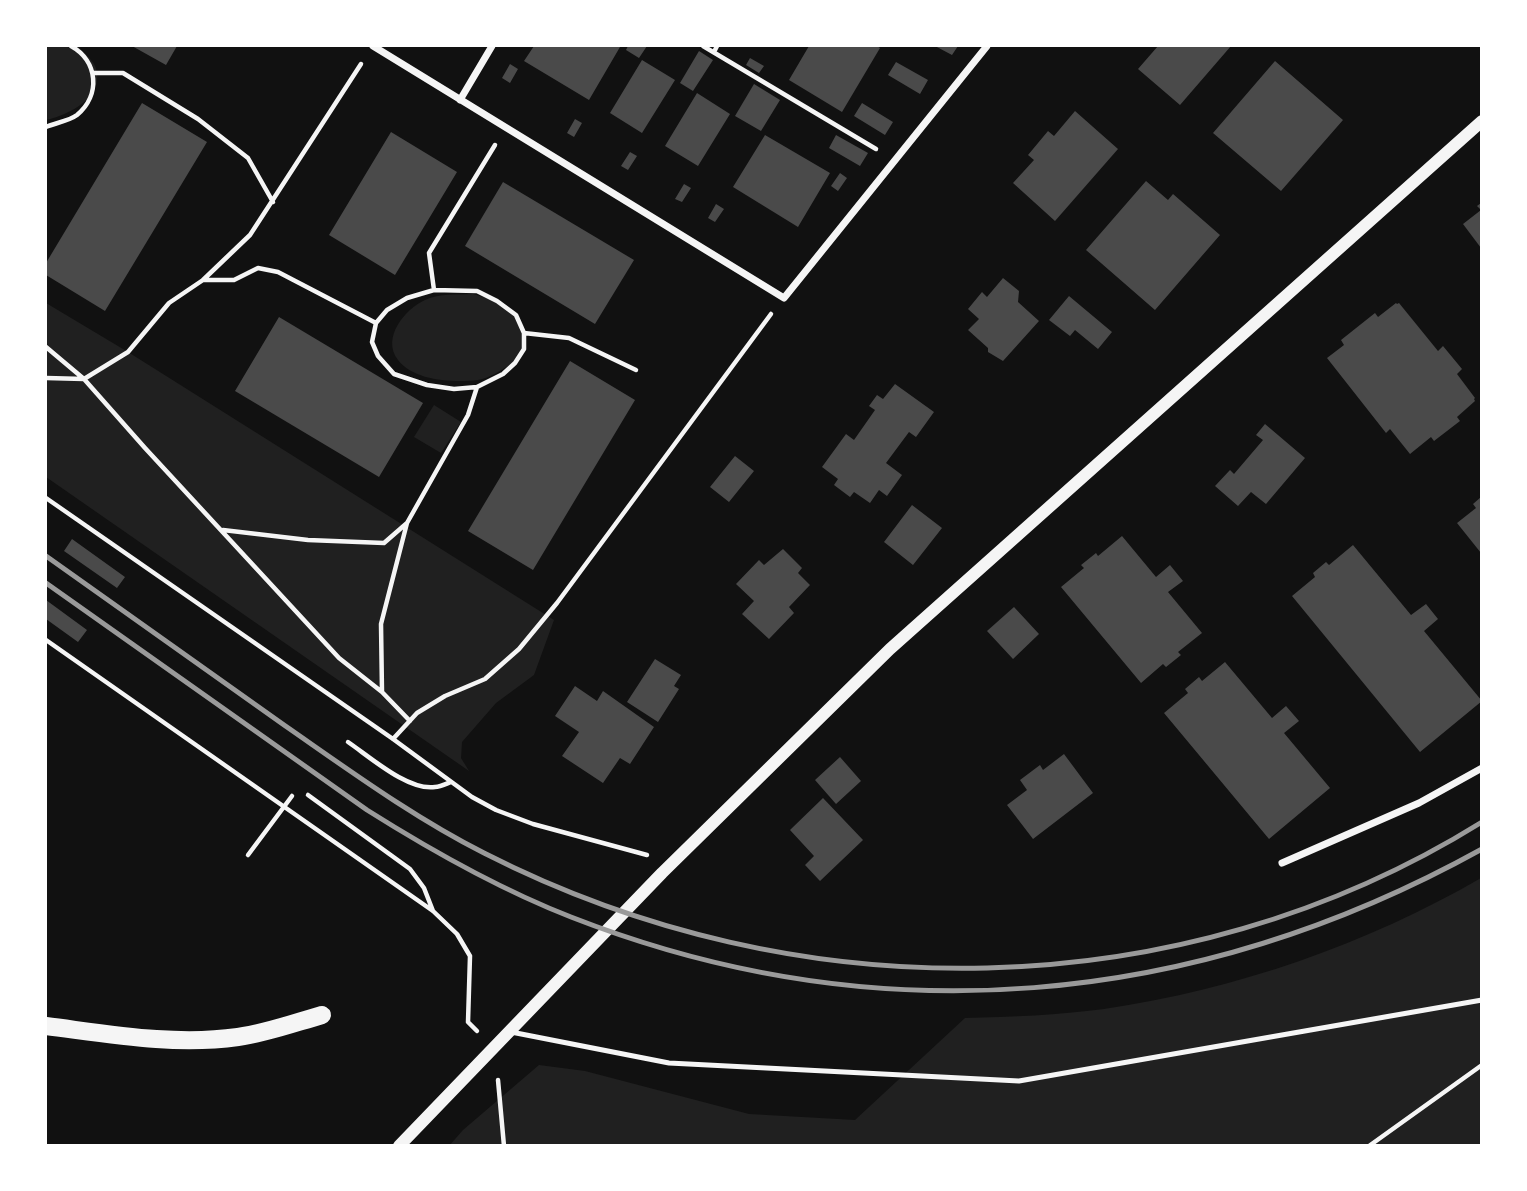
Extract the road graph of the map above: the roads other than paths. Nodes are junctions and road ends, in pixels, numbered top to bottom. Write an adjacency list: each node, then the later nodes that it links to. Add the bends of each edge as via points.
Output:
1 (373, 46): 4 (street)
2 (492, 46): 4 (street)
3 (987, 46): 4 (street, via 783,298)
4 (460, 100)
5 (1482, 121): 11 (street, via 890,649)
6 (1482, 768): 7 (street, via 1419,803)
7 (1282, 863)
8 (1482, 1000): 11 (lane, via 1019,1081 669,1063)
9 (321, 1015): 10 (main road, via 239,1037 191,1040)
10 (46, 1026)
11 (508, 1031): 12 (street)
12 (399, 1146)

